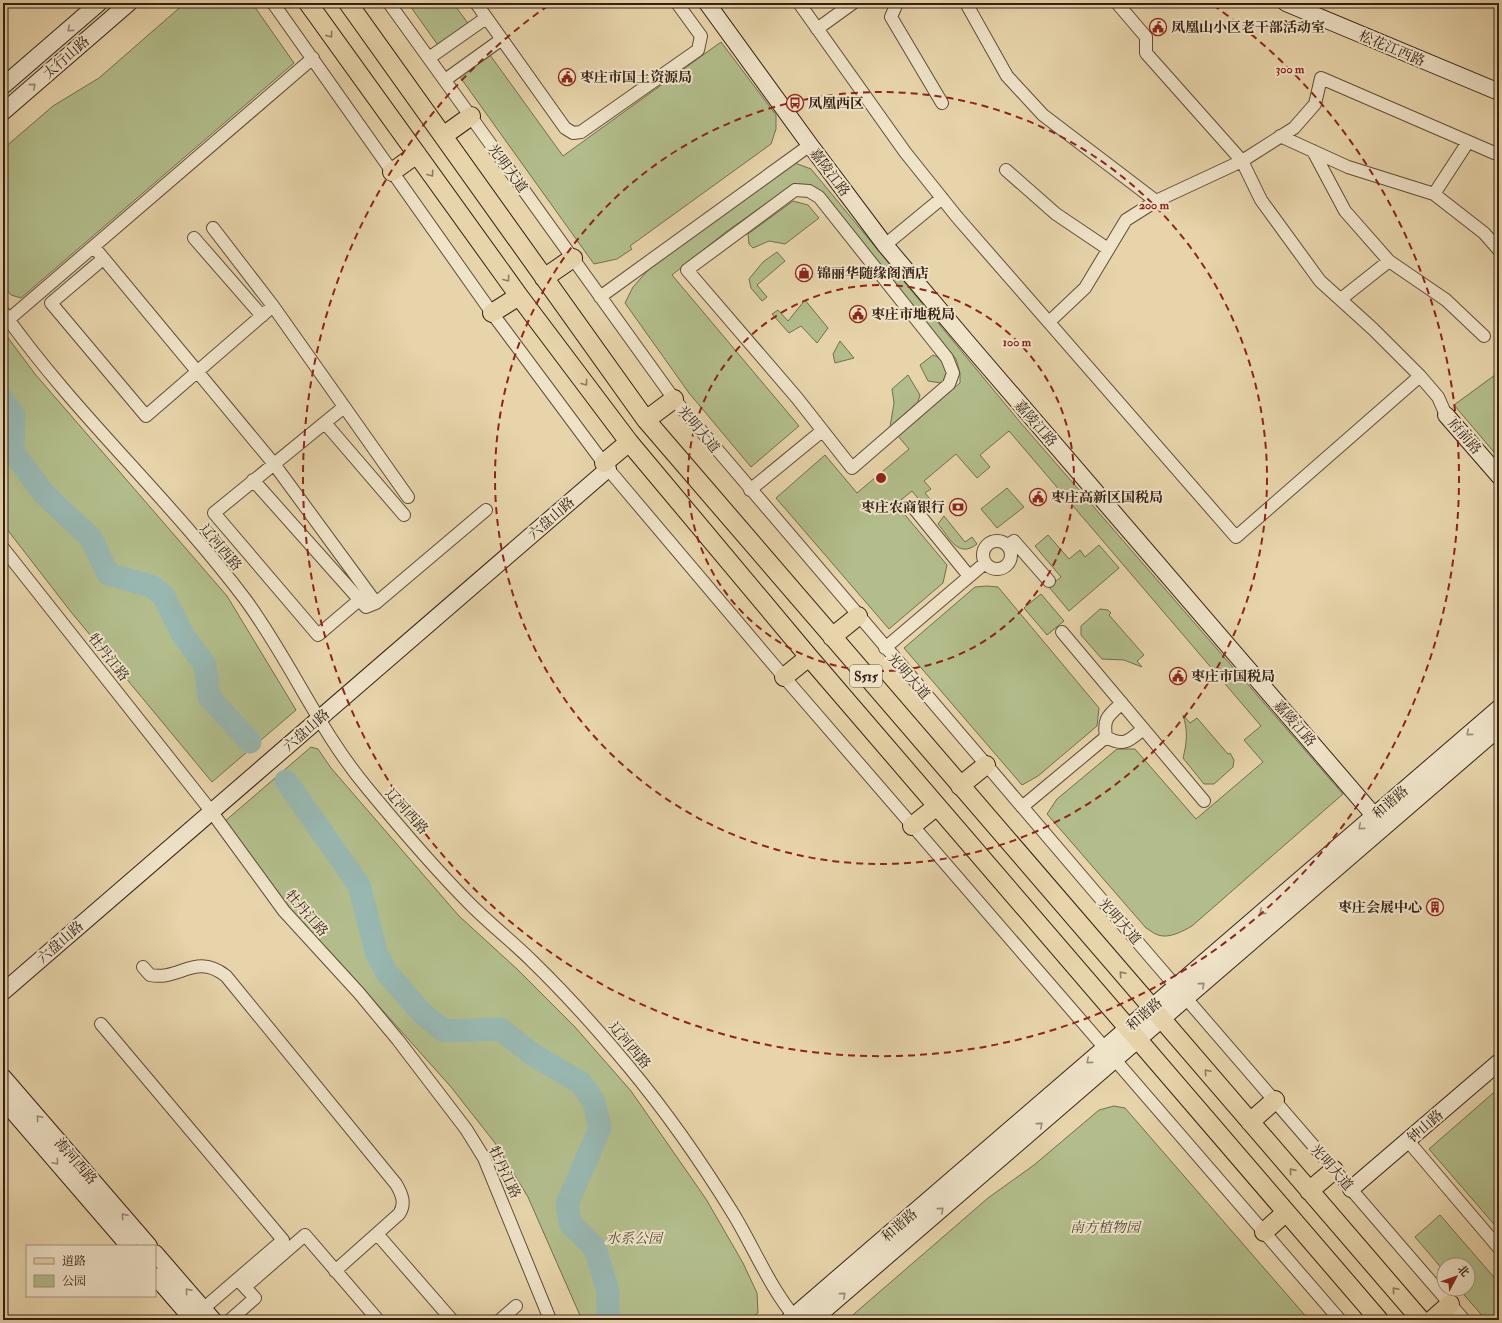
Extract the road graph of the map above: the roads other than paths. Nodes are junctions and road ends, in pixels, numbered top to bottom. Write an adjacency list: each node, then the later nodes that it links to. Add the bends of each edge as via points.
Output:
1 (99, 3): 22 (street, 太行山路, one-way to 22)
2 (129, 3): 25 (street, 太行山路, one-way to 2)
3 (273, 3): 19 (street)
4 (308, 3): 32 (main road, S515, one-way to 32)
5 (348, 3): 27 (main road, S515)
6 (389, 3): 20 (street, 光明大道 / S515)
7 (476, 3): 16 (street)
8 (677, 3): 18 (street, via 701,36 698,50 581,132 573,133 565,128)
9 (707, 3): 30 (street, 嘉陵江路)
10 (799, 3): 17 (street)
11 (853, 3): 17 (street)
12 (896, 3): 24 (street, via 891,17)
13 (966, 3): 39 (street, via 1007,76 1043,115)
14 (1117, 3): 34 (street, via 1146,37 1146,53)
15 (1286, 3): 23 (street, 松花江西路)
16 (486, 18): 18 (street); 20 (street)
17 (817, 29): 38 (street, via 905,152)
18 (502, 40): 21 (street)
19 (313, 58): 36 (street); 43 (street)
20 (429, 58): 21 (street, 光明大道 / S515)
21 (444, 80): 26 (street, 光明大道 / S515)
22 (3, 86)
23 (1499, 92)
24 (942, 103)
25 (3, 112)
26 (471, 116): 27 (main road); 46 (street, 光明大道 / S515)
27 (443, 136): 49 (main road, S515)
28 (1280, 136): 29 (street, via 1294,128 1315,104 1321,78); 31 (street); 34 (street)
29 (1468, 142): 33 (street); 37 (street)
30 (810, 146): 42 (street, 嘉陵江路); 51 (street)
31 (1313, 151): 37 (street, via 1348,166); 48 (street, via 1345,211)
32 (417, 154): 36 (main road); 50 (main road, S515, one-way to 50)
33 (1499, 155)
34 (1242, 161): 39 (street); 52 (street, via 1261,200 1320,281)
35 (1006, 170): 44 (street, via 1056,214)
36 (392, 172): 54 (street)
37 (1434, 194): 45 (street, via 1484,233)
38 (942, 198): 42 (street); 57 (street)
39 (1156, 201): 44 (street, via 1126,220)
40 (213, 228): 53 (street)
41 (194, 238): 56 (street)
42 (885, 244): 102 (street, 嘉陵江路)
43 (94, 247): 47 (street); 55 (street)
44 (1108, 249): 57 (street, via 1085,288)
45 (1499, 250)
46 (573, 258): 49 (main road); 51 (street, 光明大道 / S515)
47 (103, 260): 59 (street); 59 (street, via 51,303 146,416)
48 (1389, 261): 52 (street); 58 (street, via 1446,300)
49 (544, 278): 64 (main road, S515)
50 (519, 296): 54 (main road); 67 (main road, S515, one-way to 67)
51 (600, 297): 61 (street, 光明大道 / S515)
52 (1341, 299): 60 (street)
53 (273, 306): 56 (street); 62 (street)
54 (492, 313): 69 (street)
55 (6, 316): 92 (street, 辽河西路, via 48,371 213,559 246,601)
56 (262, 316): 59 (street)
57 (1049, 322): 60 (street, via 1236,537)
58 (1484, 336)
59 (196, 372): 68 (street)
60 (1420, 376): 63 (street, via 1438,397)
61 (674, 399): 64 (main road); 72 (street, 光明大道 / S515)
62 (344, 407): 65 (street); 73 (street)
63 (1446, 415): 70 (street, 府前路)
64 (646, 420): 86 (main road, S515)
65 (325, 422): 68 (street); 76 (street)
66 (822, 430): 66 (street, via 852,468 949,384 953,373 947,358 819,197 809,191 795,190 687,270); 72 (street)
67 (629, 442): 69 (main road); 88 (main road, S515)
68 (274, 464): 71 (street); 83 (street)
69 (606, 466): 89 (street); 92 (street, 六盘山路)
70 (1499, 476)
71 (253, 480): 82 (street); 82 (street, via 214,513 318,635)
72 (750, 490): 84 (street, 光明大道 / S515)
73 (408, 497)
74 (912, 507): 80 (street)
75 (486, 510): 83 (street)
76 (404, 515)
77 (1008, 545): 79 (street, via 999,541 986,545 983,554); 79 (street, via 1011,558 1006,566 993,568); 81 (street, via 1014,541)
78 (3, 548): 101 (street, 牡丹江路)
79 (985, 563): 80 (street)
80 (969, 576): 87 (street)
81 (1049, 581)
82 (358, 601): 83 (street, via 366,608)
83 (376, 603)
84 (858, 616): 86 (main road); 87 (street, 光明大道 / S515)
85 (1062, 632): 90 (street)
86 (832, 637): 97 (main road, S515)
87 (885, 648): 96 (street, 光明大道 / S515)
88 (809, 657): 89 (main road); 99 (main road, S515)
89 (784, 678): 103 (street)
90 (1122, 703): 94 (street); 95 (street, via 1108,716 1104,725)
91 (1499, 708): 102 (street, 和谐路, one-way to 102)
92 (320, 718): 101 (street, 六盘山路); 134 (street, 辽河西路, via 348,764 367,788 468,903 532,960 605,1038 650,1092 722,1197)
93 (1499, 728): 102 (street, 和谐路)
94 (1143, 729): 95 (street, via 1129,741 1116,742); 98 (street)
95 (1106, 737): 100 (street)
96 (986, 765): 97 (main road); 100 (street, 光明大道 / S515)
97 (960, 786): 107 (main road, S515, one-way to 97)
98 (1204, 801)
99 (937, 806): 103 (main road); 109 (main road, S515)
100 (1022, 807): 106 (street, 光明大道 / S515)
101 (211, 811): 105 (street, 六盘山路); 133 (street, 牡丹江路, via 284,911 359,993 466,1129 484,1158)
102 (1379, 821): 106 (street, 和谐路)
103 (912, 826): 110 (street)
104 (143, 966): 122 (street, via 150,976 156,977 186,968 204,966 226,976 401,1191 403,1208)
105 (3, 992)
106 (1181, 992): 107 (street, 和谐路); 114 (street, 光明大道 / S515)
107 (1156, 1014): 109 (street, 和谐路); 115 (main road, S515, one-way to 107)
108 (101, 1024): 129 (street, via 284,1240)
109 (1132, 1034): 110 (street, 和谐路); 120 (main road, S515)
110 (1110, 1054): 121 (street); 134 (street, 和谐路, one-way to 134); 139 (street, 和谐路, one-way to 110)
111 (1499, 1062): 116 (street, 钟山路)
112 (3, 1077): 124 (street, 海河西路, one-way to 112)
113 (3, 1100): 123 (street, 海河西路, one-way to 123)
114 (1275, 1100): 115 (main road); 117 (street, 光明大道 / S515)
115 (1250, 1122): 119 (main road, S515, one-way to 115)
116 (1408, 1141): 118 (street, 钟山路); 125 (street)
117 (1334, 1170): 118 (street, 光明大道 / S515); 119 (main road)
118 (1351, 1189): 130 (street, 光明大道 / S515)
119 (1309, 1191): 142 (main road, S515, one-way to 119)
120 (1286, 1212): 121 (main road); 141 (main road, S515)
121 (1264, 1232): 140 (street)
122 (378, 1235): 127 (street); 137 (street)
123 (128, 1245)
124 (148, 1245)
125 (1499, 1248)
126 (156, 1254): 132 (street, one-way to 126)
127 (335, 1271): 129 (street, via 304,1235); 136 (street)
128 (156, 1277): 132 (street)
129 (241, 1283): 132 (street); 135 (street, via 255,1298)
130 (1450, 1304): 143 (main road); 144 (street, 光明大道 / S515)
131 (516, 1306): 138 (street)
132 (200, 1317)
133 (549, 1317)
134 (793, 1319)
135 (230, 1320)
136 (378, 1320)
137 (452, 1320)
138 (500, 1320)
139 (813, 1320)
140 (1340, 1320)
141 (1379, 1320)
142 (1421, 1320)
143 (1432, 1320)
144 (1464, 1320)

